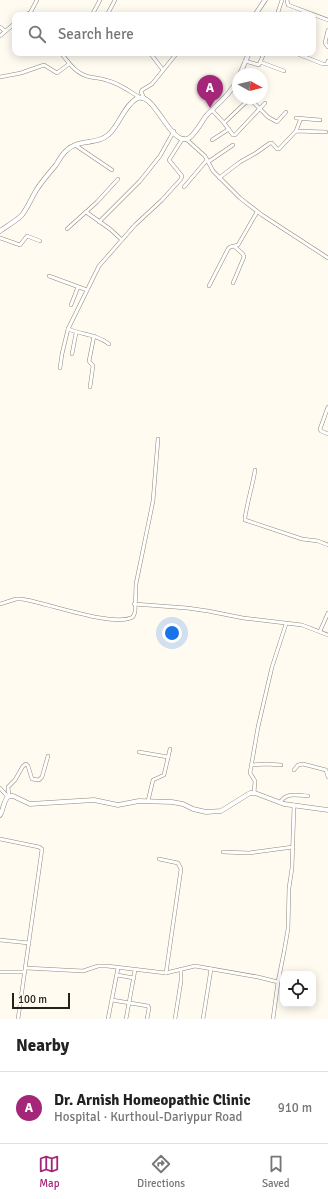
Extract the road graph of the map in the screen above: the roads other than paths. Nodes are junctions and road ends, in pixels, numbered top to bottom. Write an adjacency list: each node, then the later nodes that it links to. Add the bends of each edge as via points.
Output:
1 (37, 0): 7 (street)
2 (100, 0): 8 (street)
3 (115, 0): 9 (street)
4 (265, 0): 10 (street)
5 (282, 0): 11 (street)
6 (287, 0): 12 (street, via 288,5)
7 (30, 12)
8 (94, 12)
9 (109, 12)
10 (257, 12)
11 (278, 12)
12 (307, 12)
13 (316, 16): 14 (street)
14 (328, 20)
15 (12, 25): 18 (street)
16 (0, 27): 18 (street)
17 (328, 30): 20 (street, via 324,43)
18 (5, 31): 19 (street)
19 (0, 36)
20 (328, 47)
21 (63, 56): 30 (street)
22 (152, 56): 33 (street)
23 (175, 56): 33 (street)
24 (247, 56): 27 (street)
25 (263, 56): 28 (street)
26 (303, 56): 29 (street, via 323,64)
27 (245, 61): 28 (street, via 258,65); 31 (street)
28 (260, 62): 34 (street)
29 (328, 62): 32 (street)
30 (69, 64): 35 (street, via 57,73 44,65); 37 (street, via 84,75 113,82)
31 (242, 68)
32 (328, 68)
33 (163, 70): 37 (street, via 152,84 141,90)
34 (284, 71)
35 (0, 77)
36 (232, 90): 40 (street)
37 (141, 98): 48 (street, via 153,106); 52 (street, via 136,98 106,137)
38 (264, 104): 39 (street)
39 (260, 108): 41 (street, via 268,117 278,122); 45 (street, via 249,101); 46 (street, via 235,134 233,135)
40 (212, 110): 45 (street); 50 (street, via 191,136)
41 (286, 112)
42 (296, 118): 43 (street)
43 (301, 118): 44 (street); 47 (street)
44 (320, 120)
45 (224, 123): 46 (street)
46 (229, 129): 51 (street)
47 (296, 131): 49 (street); 57 (street, via 279,149 270,143)
48 (174, 132): 50 (street); 63 (street, via 140,182)
49 (326, 132)
50 (184, 139): 54 (street, via 202,153); 56 (street, via 169,160)
51 (212, 140)
52 (75, 145): 55 (street); 65 (street, via 65,151 46,174 21,215)
53 (233, 145): 54 (street)
54 (207, 161): 57 (street); 59 (street)
55 (112, 170)
56 (182, 178): 59 (street); 67 (street)
57 (220, 178): 62 (street)
58 (118, 179): 61 (street)
59 (188, 182): 60 (street)
60 (184, 187)
61 (86, 212): 63 (street); 64 (street)
62 (257, 212): 69 (street, via 239,244); 70 (street)
63 (99, 222): 67 (street)
64 (67, 229)
65 (0, 231)
66 (0, 238): 68 (street, via 20,245 27,236)
67 (122, 240): 75 (street, via 99,266)
68 (40, 241)
69 (235, 246): 72 (street, via 244,257); 73 (street, via 228,249)
70 (328, 258)
71 (49, 276): 74 (street)
72 (233, 283)
73 (209, 286)
74 (78, 287): 75 (street); 76 (street)
75 (87, 290): 77 (street)
76 (71, 305)
77 (68, 329): 78 (street); 82 (street)
78 (76, 333): 79 (street); 81 (street)
79 (94, 336): 80 (street); 83 (street, via 89,361 93,366)
80 (109, 344)
81 (72, 354)
82 (60, 368)
83 (90, 387)
84 (328, 407): 85 (street, via 320,429)
85 (328, 434)
86 (158, 439): 90 (street, via 153,501)
87 (255, 470): 88 (street, via 246,520)
88 (328, 545)
89 (0, 604): 90 (street, via 21,599 97,618 126,620 133,618)
90 (134, 604): 92 (street, via 208,611)
91 (328, 614): 93 (street)
92 (286, 624): 93 (street, via 302,625); 99 (street, via 265,693)
93 (320, 631): 94 (street)
94 (328, 635)
95 (170, 749): 98 (street)
96 (139, 752): 98 (street)
97 (48, 756): 105 (street, via 42,777 39,780 32,779 26,764 8,787)
98 (168, 758): 107 (street, via 164,774 152,782)
99 (252, 765): 100 (street); 104 (street)
100 (281, 765)
101 (294, 770): 102 (street, via 298,765 320,768 326,770)
102 (328, 777)
103 (0, 788): 105 (street)
104 (254, 793): 107 (street, via 244,795 216,812 206,812 172,802); 108 (street)
105 (8, 796): 107 (street, via 30,804 94,800 118,805); 111 (street)
106 (308, 796): 108 (street, via 286,796)
107 (148, 801)
108 (280, 803): 109 (street)
109 (294, 806): 110 (street); 113 (street)
110 (328, 810)
111 (0, 815)
112 (0, 839): 117 (street, via 42,848)
113 (293, 847): 114 (street, via 249,853); 127 (street, via 288,929)
114 (223, 852)
115 (159, 859): 124 (street, via 178,863 181,869)
116 (0, 940): 117 (street)
117 (29, 943): 121 (street)
118 (118, 968): 121 (street, via 98,966 83,971); 122 (street); 125 (street)
119 (181, 969): 120 (street, via 195,966); 124 (street); 134 (street)
120 (211, 969): 127 (street); 135 (street)
121 (26, 970): 123 (street); 130 (street)
122 (135, 970): 124 (street); 126 (street)
123 (0, 972)
124 (166, 973)
125 (117, 975): 126 (street); 128 (street)
126 (134, 978): 129 (street)
127 (278, 982): 136 (street)
128 (112, 1000): 129 (street); 131 (street)
129 (129, 1003): 132 (street); 133 (street, via 148,1006)
130 (18, 1019)
131 (108, 1019)
132 (126, 1019)
133 (147, 1019)
134 (175, 1019)
135 (203, 1019)
136 (273, 1019)

